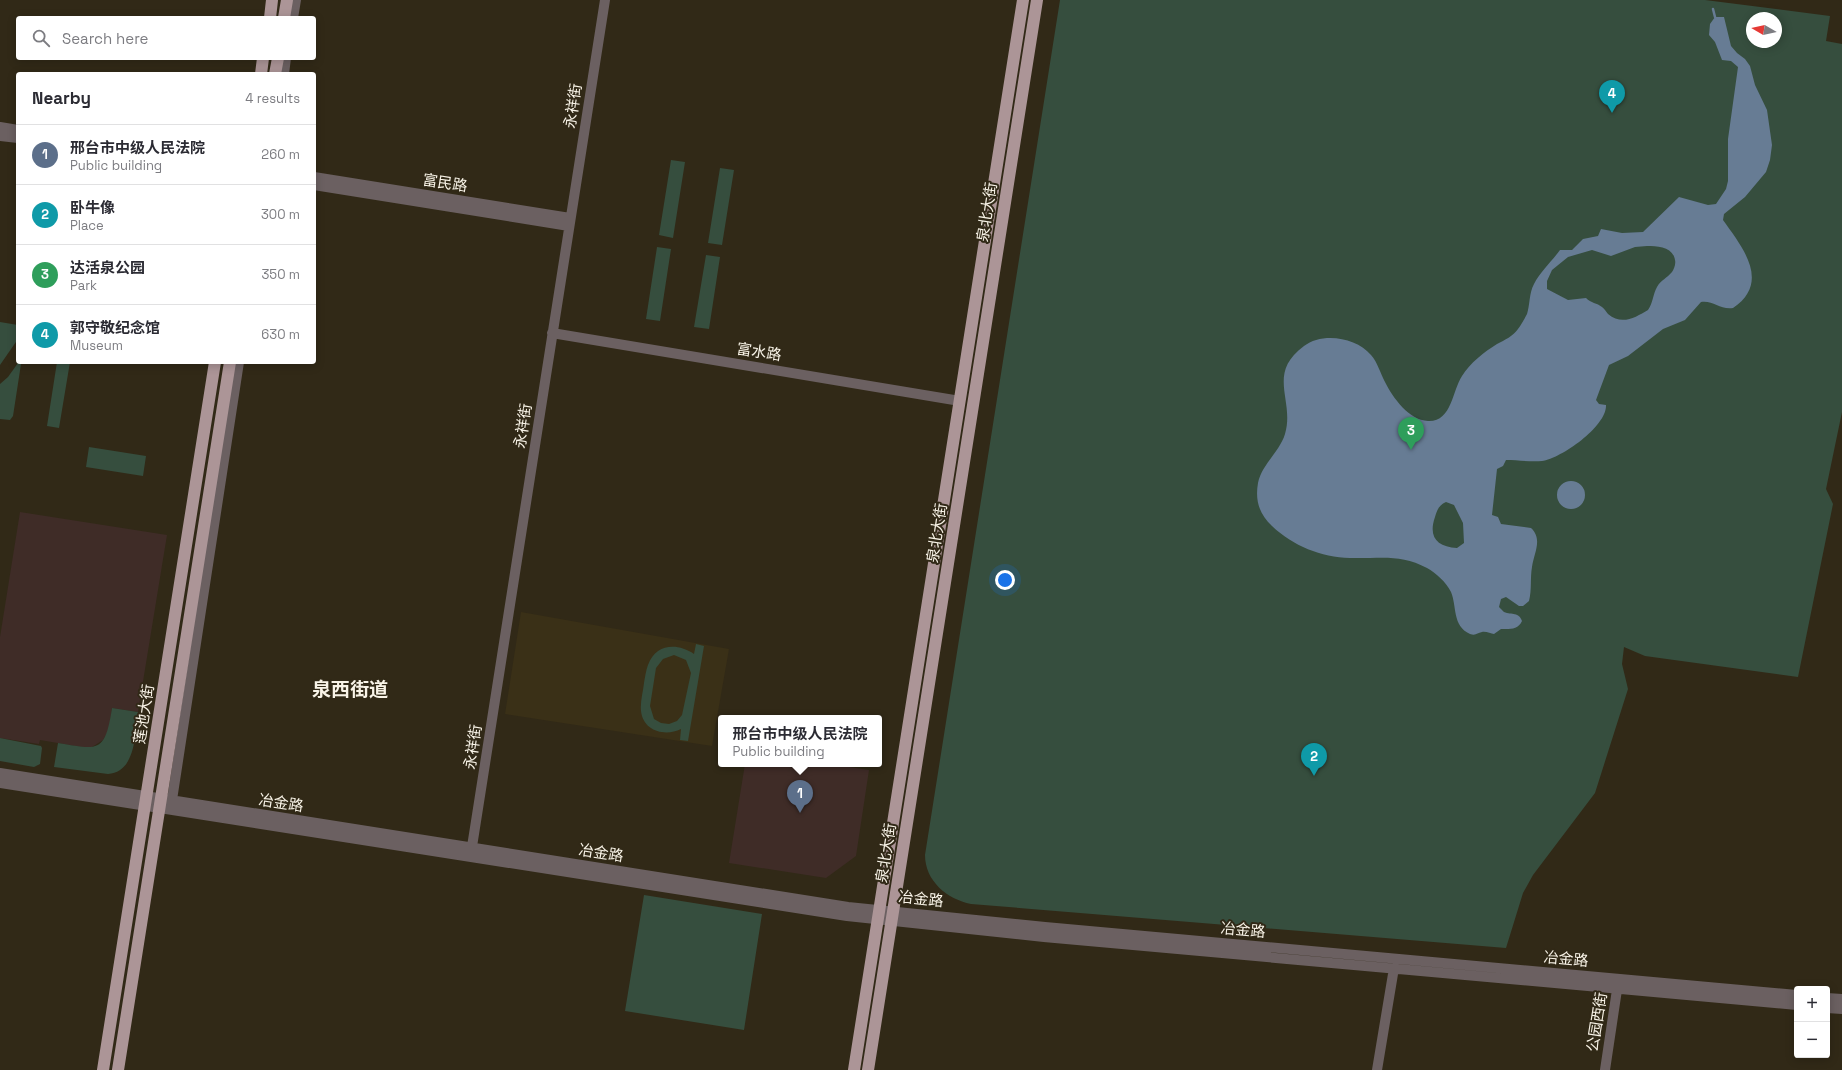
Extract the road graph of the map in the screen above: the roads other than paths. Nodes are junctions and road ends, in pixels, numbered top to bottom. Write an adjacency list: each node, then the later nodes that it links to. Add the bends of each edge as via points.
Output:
1 (272, 0): 7 (main road)
2 (287, 0): 8 (main road)
3 (296, 0): 9 (street)
4 (605, 0): 22 (street, 永祥街)
5 (1024, 0): 27 (main road, 泉北大街)
6 (1037, 0): 34 (main road, 泉北大街)
7 (270, 16)
8 (284, 16)
9 (293, 16)
10 (263, 60): 13 (main road)
11 (278, 60): 14 (main road)
12 (286, 60): 15 (street)
13 (261, 72)
14 (275, 72)
15 (284, 72)
16 (0, 127): 17 (street)
17 (16, 130)
18 (0, 136): 19 (street)
19 (16, 138)
20 (316, 177): 22 (street, 富民路)
21 (316, 185): 22 (street, 富民路)
22 (570, 222): 23 (street, 永祥街)
23 (552, 333): 27 (street, 富水路); 32 (street, 永祥街)
24 (215, 364): 30 (main road, 莲池大街)
25 (230, 364): 31 (main road, 莲池大街)
26 (239, 364): 31 (street)
27 (960, 401): 33 (main road, 泉北大街)
28 (0, 773): 30 (street, 冶金路)
29 (0, 783): 30 (street, 冶金路)
30 (146, 801): 31 (street, 冶金路); 43 (main road, 莲池大街)
31 (164, 802): 32 (street, 冶金路); 32 (street, 冶金路); 44 (main road, 莲池大街)
32 (471, 853): 33 (street, 冶金路, via 848,907)
33 (879, 915): 34 (street, 冶金路); 45 (main road, 泉北大街)
34 (892, 916): 35 (street, 冶金路, via 1044,937); 36 (street, 冶金路, via 1045,927); 46 (main road, 泉北大街)
35 (1394, 968): 36 (street, 冶金路); 47 (street)
36 (1618, 984): 37 (street, 冶金路); 40 (street, 冶金路); 48 (street, 公园西街)
37 (1794, 995)
38 (1830, 998): 39 (street)
39 (1842, 999)
40 (1794, 1005)
41 (1830, 1008): 42 (street)
42 (1842, 1009)
43 (103, 1070)
44 (118, 1070)
45 (854, 1070)
46 (868, 1070)
47 (1377, 1070)
48 (1605, 1070)

